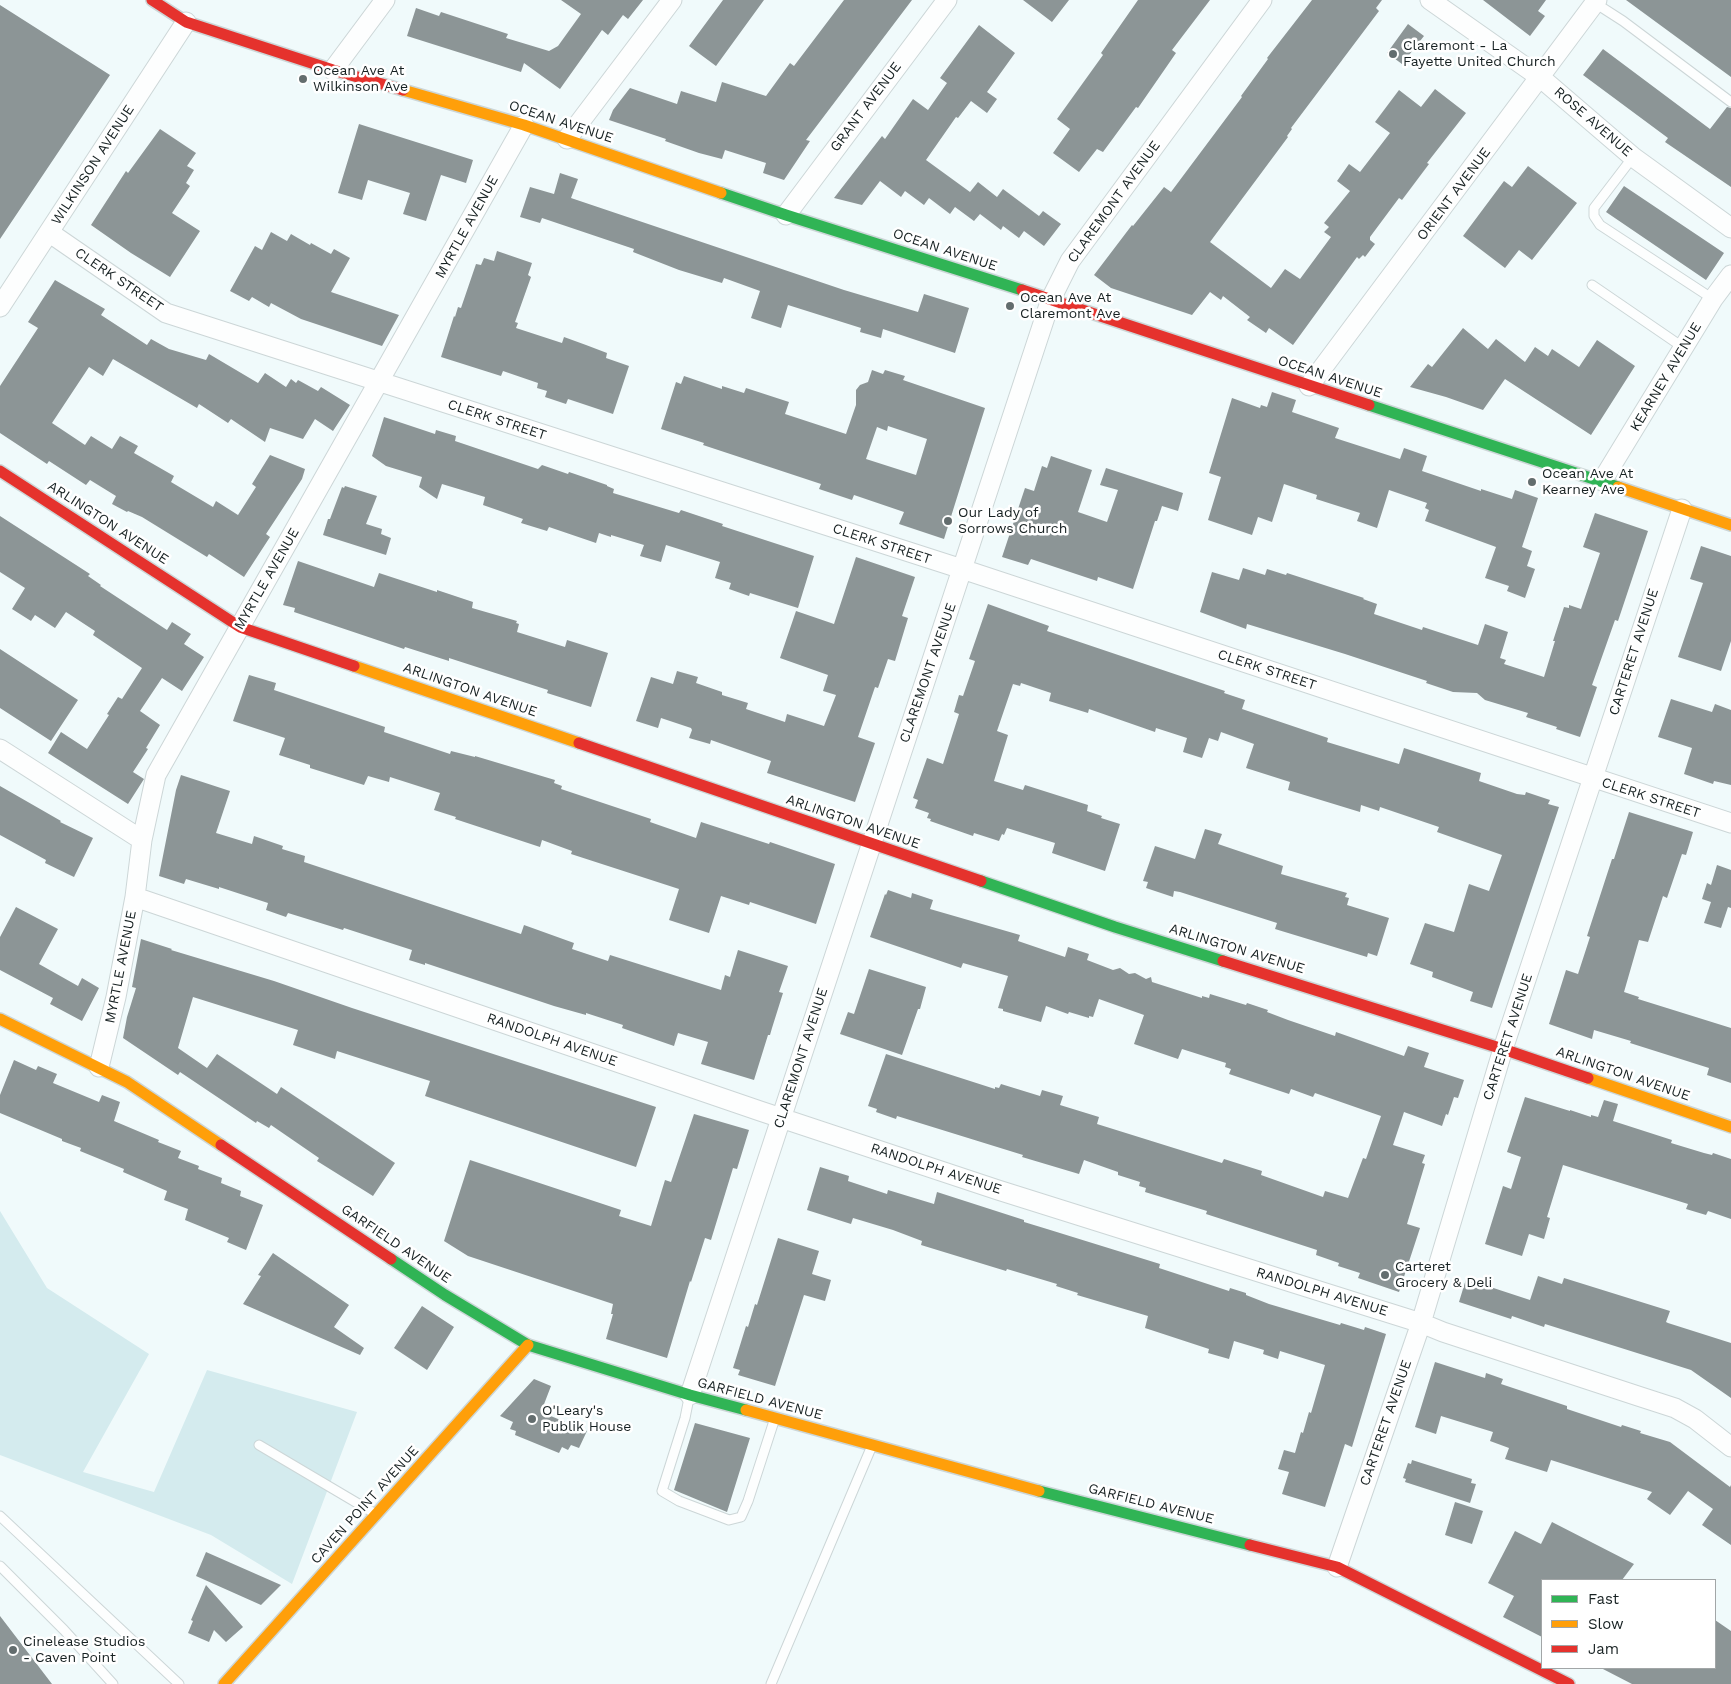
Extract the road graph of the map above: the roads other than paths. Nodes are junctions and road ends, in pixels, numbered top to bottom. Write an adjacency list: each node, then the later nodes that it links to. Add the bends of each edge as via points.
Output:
1 (152, 0): 8 (street, OCEAN AVENUE)
2 (385, 0): 9 (street)
3 (672, 0): 13 (street)
4 (946, 0): 15 (street, GRANT AVENUE)
5 (1262, 0): 20 (street, CLAREMONT AVENUE, via 1070,261)
6 (1430, 0): 10 (street, ROSE AVENUE)
7 (1596, 1): 10 (street, ORIENT AVENUE); 11 (lane)
8 (186, 22): 9 (street, OCEAN AVENUE); 17 (street, WILKINSON AVENUE)
9 (333, 70): 12 (street, OCEAN AVENUE)
10 (1540, 78): 14 (street, ROSE AVENUE); 25 (street, ORIENT AVENUE)
11 (1731, 102)
12 (524, 125): 13 (street, OCEAN AVENUE); 24 (street, MYRTLE AVENUE)
13 (567, 139): 15 (street, OCEAN AVENUE)
14 (1633, 157): 16 (street, ROSE AVENUE); 21 (lane, via 1594,208 1594,216 1600,224)
15 (786, 214): 20 (street, OCEAN AVENUE)
16 (1731, 228)
17 (50, 233): 22 (street, WILKINSON AVENUE); 24 (street, CLERK STREET, via 166,312)
18 (1731, 274): 21 (street, KEARNEY AVENUE)
19 (1592, 285): 23 (lane)
20 (1052, 299): 25 (street, OCEAN AVENUE); 30 (street, CLAREMONT AVENUE)
21 (1713, 299): 23 (street, KEARNEY AVENUE)
22 (0, 307)
23 (1684, 348): 27 (street, KEARNEY AVENUE)
24 (380, 382): 30 (street, CLERK STREET); 31 (street, MYRTLE AVENUE)
25 (1310, 386): 27 (street, OCEAN AVENUE)
26 (0, 471): 31 (street, ARLINGTON AVENUE)
27 (1602, 481): 28 (street, OCEAN AVENUE)
28 (1682, 509): 29 (street, OCEAN AVENUE); 33 (street, CARTERET AVENUE)
29 (1731, 525)
30 (962, 569): 33 (street, CLERK STREET); 36 (street, CLAREMONT AVENUE)
31 (240, 627): 35 (street, MYRTLE AVENUE, via 156,774); 36 (street, ARLINGTON AVENUE)
32 (0, 749): 35 (street)
33 (1592, 778): 34 (street, CLERK STREET); 39 (street, CARTERET AVENUE)
34 (1731, 824)
35 (142, 840): 37 (street, MYRTLE AVENUE)
36 (871, 844): 39 (street, ARLINGTON AVENUE, via 1115,927); 41 (street, CLAREMONT AVENUE)
37 (135, 897): 40 (street, MYRTLE AVENUE); 41 (street, RANDOLPH AVENUE)
38 (0, 1019): 40 (street, GARFIELD AVENUE)
39 (1503, 1049): 42 (street, ARLINGTON AVENUE); 43 (street, CARTERET AVENUE)
40 (100, 1067): 44 (street, GARFIELD AVENUE, via 445,1295)
41 (782, 1118): 43 (street, RANDOLPH AVENUE, via 998,1190); 45 (street, CLAREMONT AVENUE)
42 (1731, 1127)
43 (1421, 1323): 49 (street, RANDOLPH AVENUE, via 1675,1408); 53 (street, CARTERET AVENUE)
44 (528, 1346): 45 (street, GARFIELD AVENUE); 50 (street, CAVEN POINT AVENUE)
45 (690, 1395): 46 (street, GARFIELD AVENUE); 46 (lane, via 662,1491 728,1520 741,1516 748,1501)
46 (774, 1418): 48 (street, GARFIELD AVENUE)
47 (259, 1445): 50 (lane)
48 (872, 1445): 53 (street, GARFIELD AVENUE); 57 (lane)
49 (1731, 1448)
50 (376, 1515): 56 (street, CAVEN POINT AVENUE)
51 (0, 1516): 55 (lane)
52 (0, 1566): 54 (lane)
53 (1337, 1567): 58 (street, GARFIELD AVENUE)
54 (114, 1684)
55 (179, 1684)
56 (224, 1684)
57 (771, 1684)
58 (1569, 1684)

